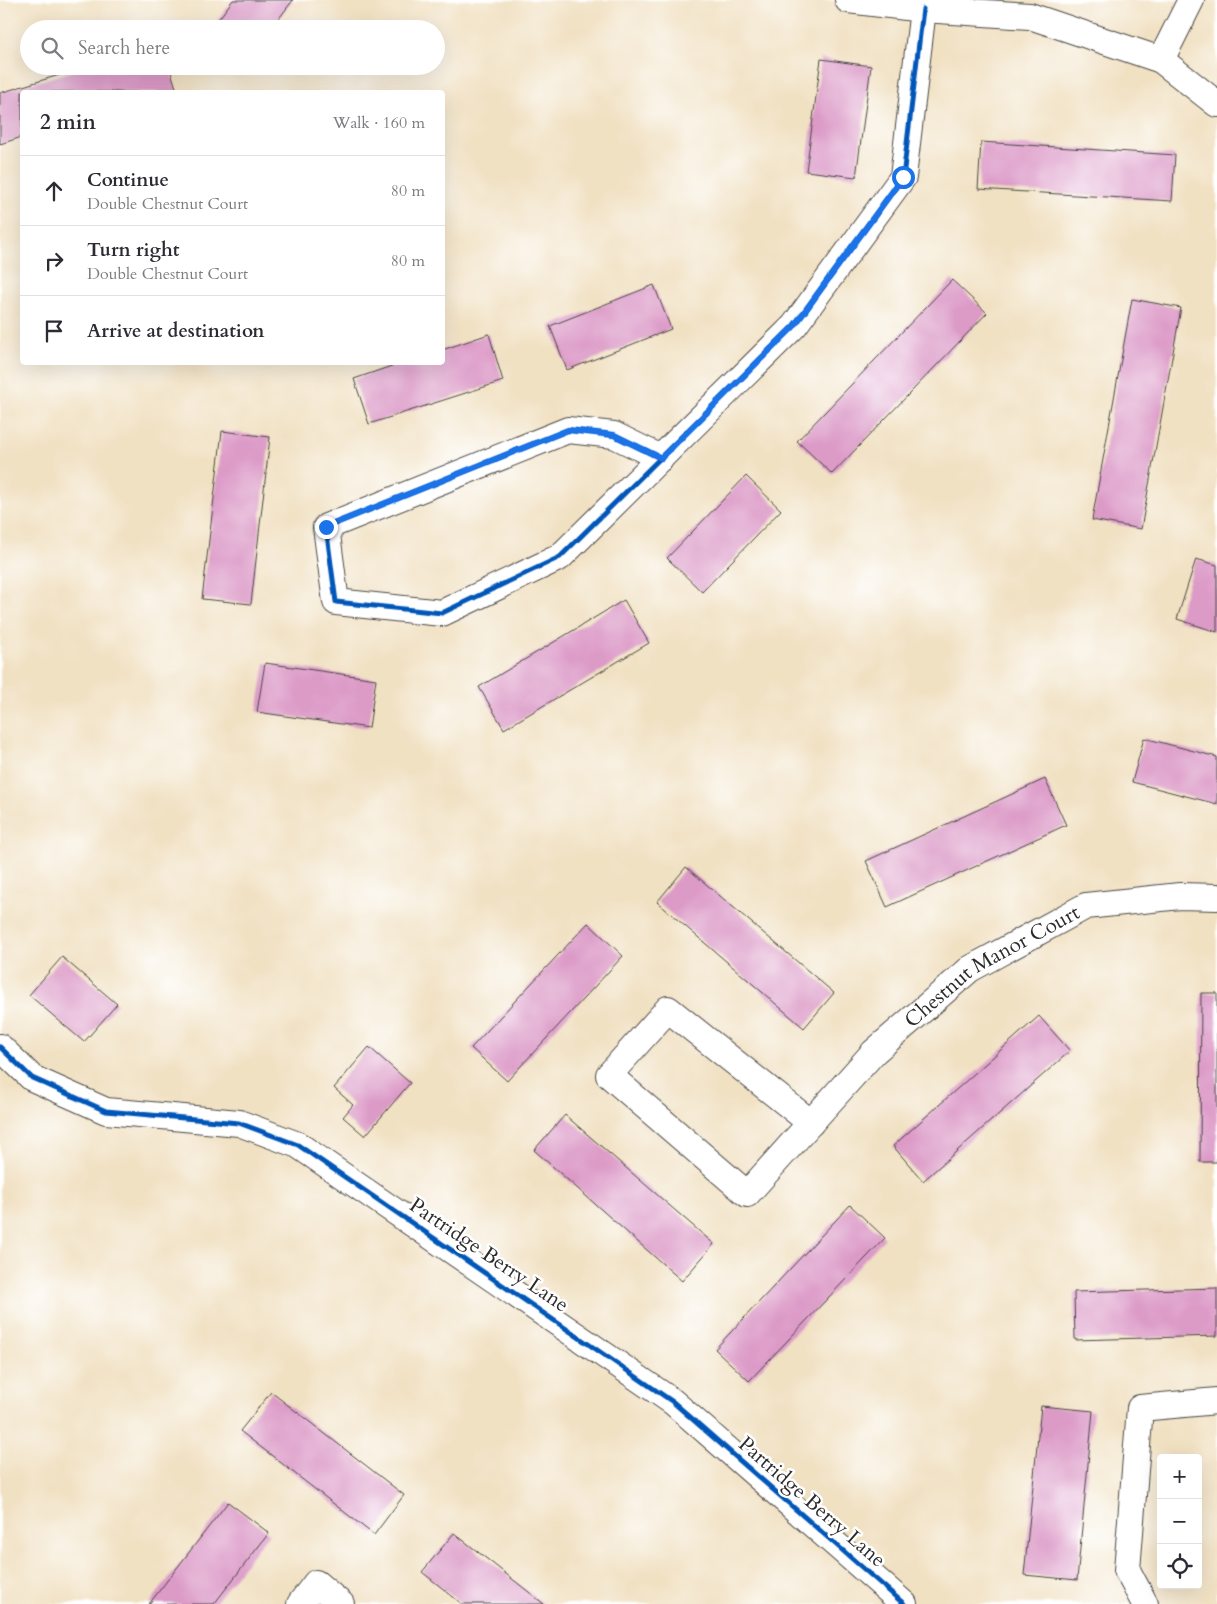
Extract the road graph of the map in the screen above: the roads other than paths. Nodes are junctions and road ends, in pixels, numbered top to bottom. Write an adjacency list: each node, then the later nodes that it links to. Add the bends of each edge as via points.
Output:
1 (848, 0): 4 (street)
2 (1191, 0): 5 (street)
3 (1030, 8): 4 (street); 5 (street)
4 (923, 9): 7 (street, via 903,177 794,326)
5 (1161, 60): 6 (street)
6 (1217, 104)
7 (661, 458): 7 (street, via 560,557 442,613 336,602 326,527 568,430 614,435)
8 (1217, 897): 10 (street, Chestnut Manor Court, via 1180,896 1086,906 970,969 874,1052)
9 (0, 1047): 14 (street, Partridge Berry Lane, via 32,1078 106,1110 239,1122 298,1145 673,1402)
10 (811, 1123): 10 (street, Chestnut Manor Court, via 747,1194 609,1075 668,1009)
11 (1217, 1401): 15 (street, via 1140,1408 1127,1570)
12 (300, 1604): 13 (street, via 316,1583)
13 (341, 1604)
14 (904, 1604)
15 (1145, 1604)

